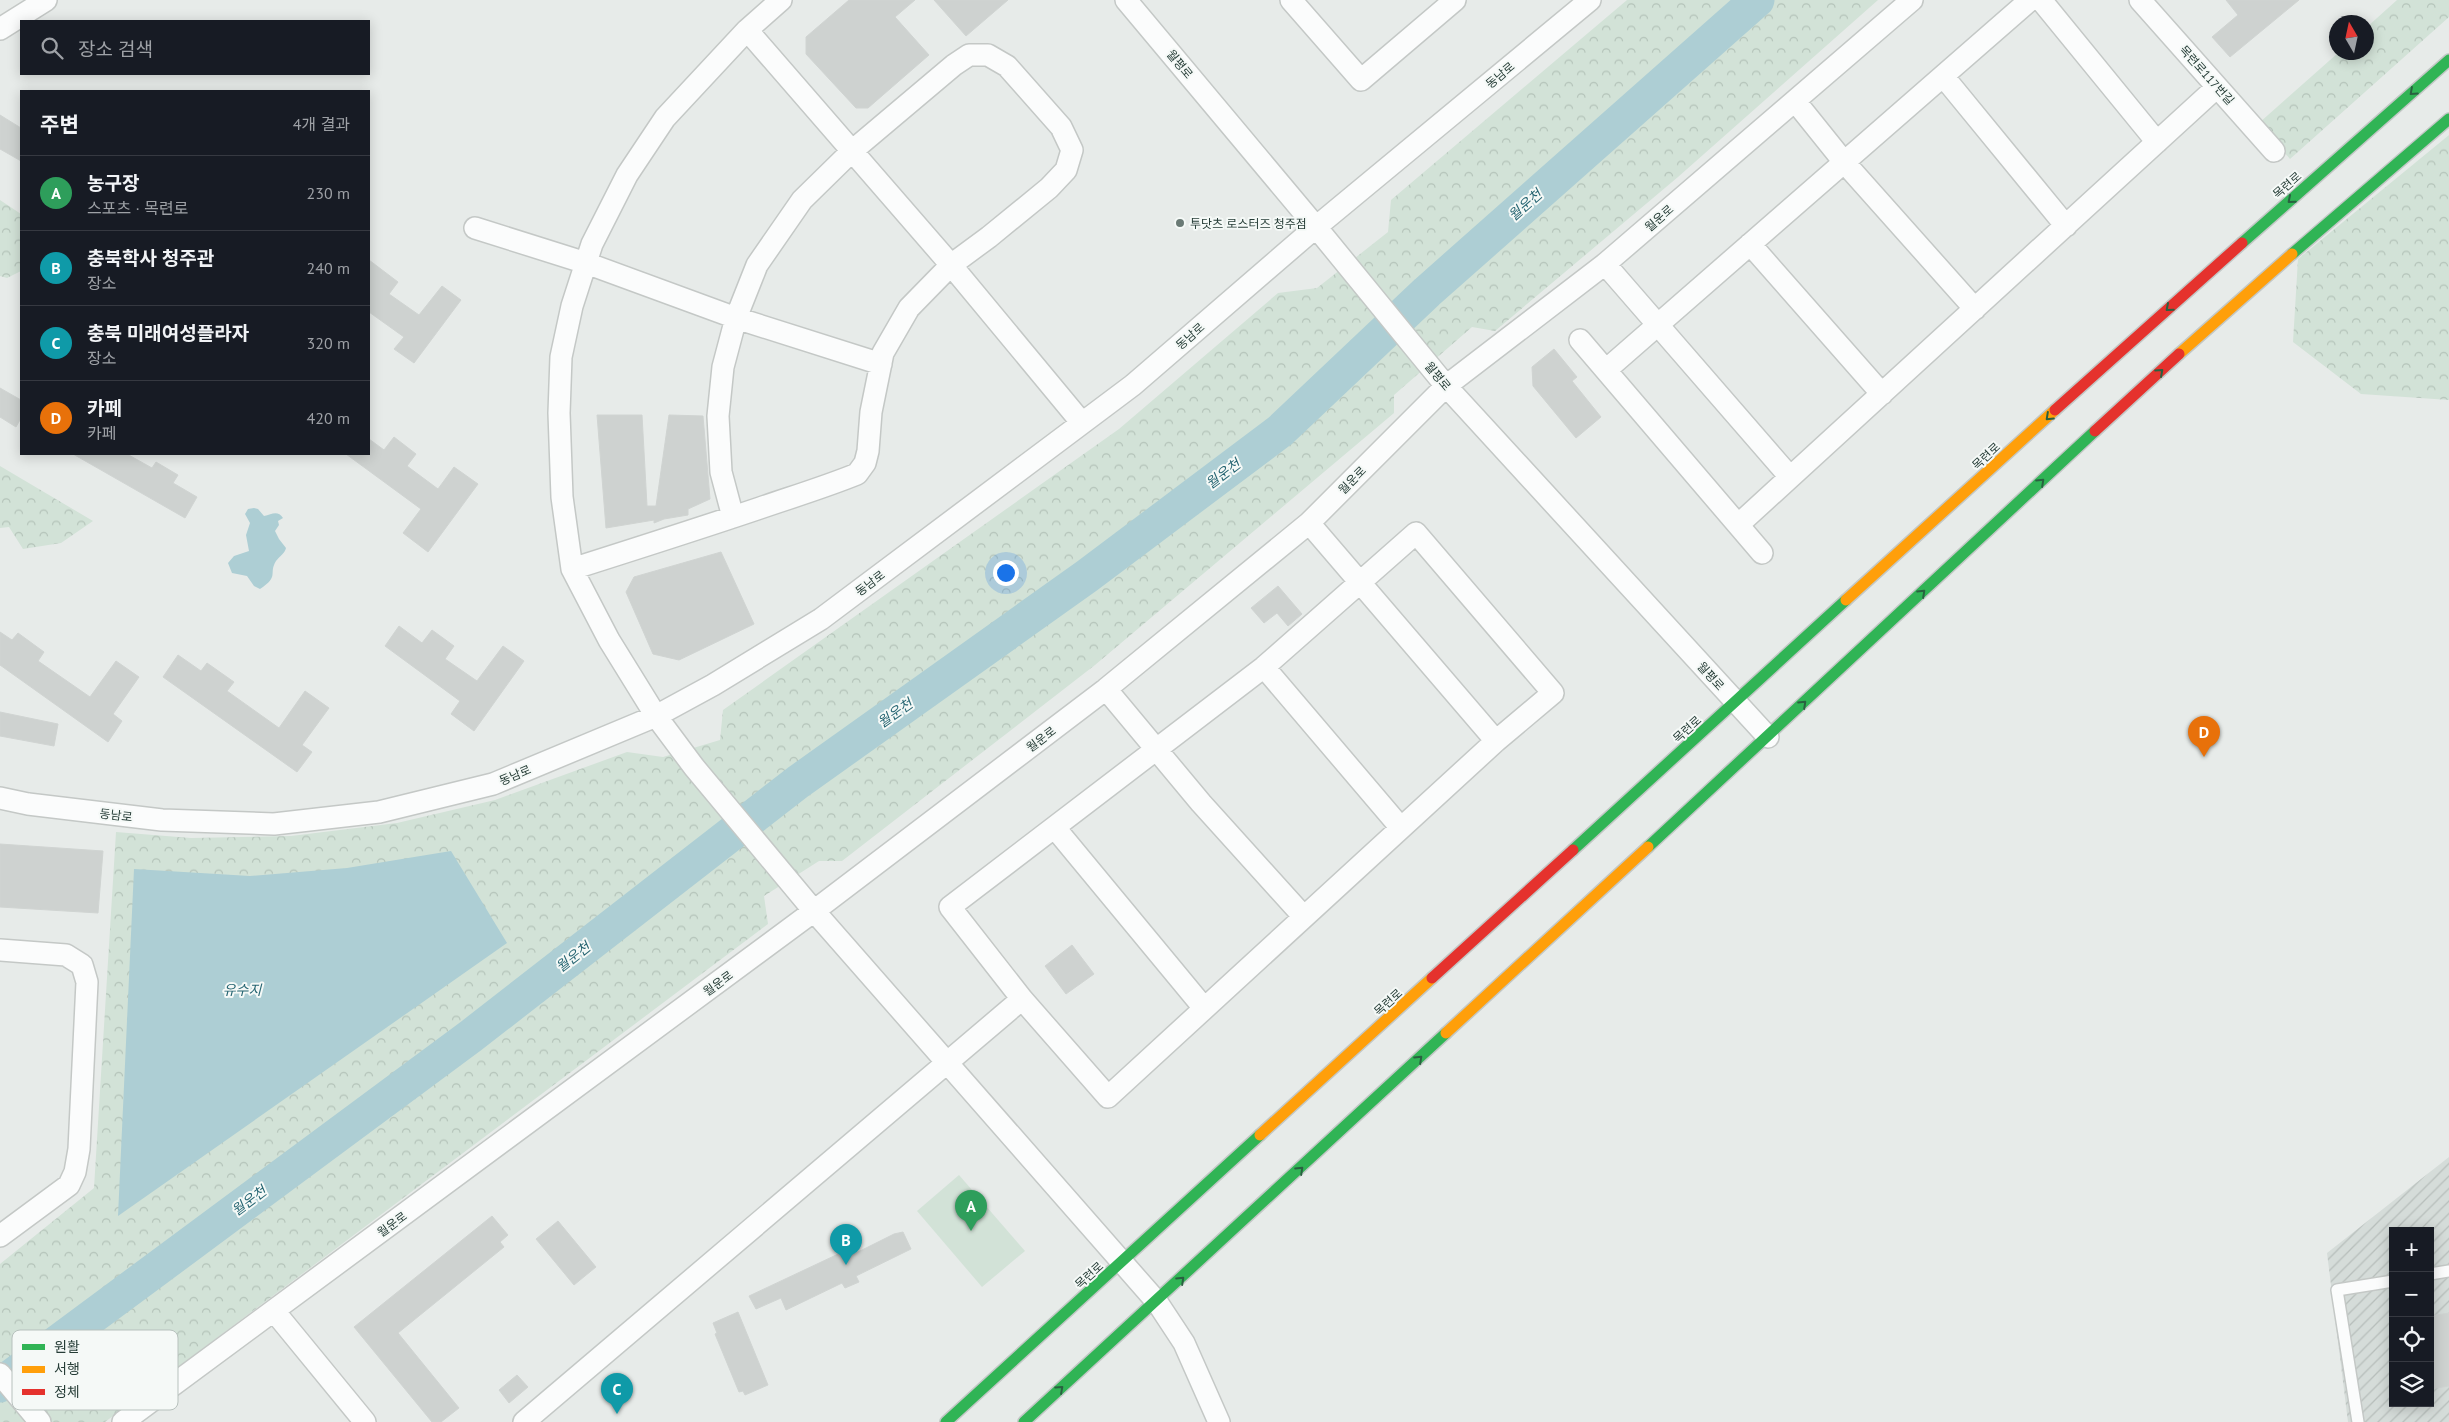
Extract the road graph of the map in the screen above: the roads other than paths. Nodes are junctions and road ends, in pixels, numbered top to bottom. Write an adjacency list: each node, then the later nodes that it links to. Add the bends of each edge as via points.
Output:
1 (46, 0): 11 (street)
2 (780, 0): 12 (street)
3 (1126, 0): 22 (street, 월평로)
4 (1291, 0): 10 (street, via 1361,80)
5 (1590, 0): 22 (street, 동남로)
6 (1912, 0): 16 (street, 월운로)
7 (2030, 0): 14 (street)
8 (2040, 0): 18 (street)
9 (2140, 0): 15 (street, 목련로117번길)
10 (1446, 3)
11 (0, 29)
12 (747, 30): 19 (street); 26 (street, via 665,118 627,175)
13 (2449, 60): 47 (street, 목련로, one-way to 47, via 2120,351)
14 (1943, 76): 21 (street); 23 (street)
15 (2217, 87): 18 (street); 20 (street, 목련로117번길)
16 (1795, 101): 21 (street); 27 (street, 월운로)
17 (2449, 119): 49 (street, one-way to 17, via 2136,394)
18 (2157, 142): 23 (street)
19 (852, 151): 28 (street); 28 (street, via 969,55 988,55 1007,66 1061,127 1072,150 1066,170); 30 (street, via 802,200 757,265)
20 (2274, 151)
21 (1844, 162): 25 (street); 29 (street)
22 (1316, 226): 35 (street, 월평로); 37 (street, 동남로, via 1133,386)
23 (2066, 226): 29 (street)
24 (475, 228): 26 (street)
25 (1750, 244): 31 (street); 36 (street)
26 (586, 262): 30 (street); 43 (street, via 561,357 562,497)
27 (1605, 264): 31 (street); 35 (street, 월운로)
28 (951, 266): 33 (street, via 909,308 883,353); 37 (street)
29 (1975, 309): 36 (street)
30 (736, 318): 33 (street); 39 (street, via 723,367 718,416 721,472)
31 (1658, 325): 34 (street); 38 (street)
32 (1580, 340): 34 (street)
33 (881, 364): 39 (street, via 871,412 868,451 857,474)
34 (1606, 370): 41 (street)
35 (1446, 386): 40 (street, 월운로); 47 (street, 월평로)
36 (1882, 394): 38 (street)
37 (1082, 423): 48 (street, 동남로, via 821,619)
38 (1790, 477): 41 (street)
39 (733, 517): 43 (street)
40 (1310, 523): 44 (street); 46 (street, 월운로)
41 (1738, 525): 42 (street)
42 (1762, 553)
43 (572, 569): 48 (street, via 609,640)
44 (1361, 584): 45 (street); 50 (street); 50 (street, via 1416,533 1552,693)
45 (1264, 667): 51 (street); 54 (street)
46 (1106, 689): 51 (street); 55 (street, 월운로)
47 (1736, 703): 49 (street, 월평로); 62 (street, 목련로)
48 (656, 716): 52 (street, 동남로, via 493,784 379,812 274,824 162,820); 55 (street)
49 (1768, 737): 66 (street, one-way to 49)
50 (1496, 741): 54 (street)
51 (1158, 750): 53 (street); 56 (street)
52 (0, 798)
53 (1055, 828): 58 (street, via 950,907); 59 (street)
54 (1401, 828): 56 (street)
55 (814, 912): 60 (street); 67 (street, 월운로)
56 (1304, 917): 59 (street)
57 (0, 950): 61 (street, via 66,956 82,965 87,982 79,1149 75,1172 69,1185)
58 (1022, 999): 59 (street, via 1108,1097); 60 (street)
59 (1204, 1008)
60 (947, 1064): 62 (street); 76 (street)
61 (0, 1236)
62 (1122, 1263): 66 (street); 77 (street, 목련로)
63 (2449, 1271): 64 (lane)
64 (2434, 1273)
65 (2389, 1282): 80 (lane, via 2337,1290)
66 (1157, 1302): 78 (street, one-way to 66); 79 (street, via 1184,1343)
67 (274, 1311): 69 (street, 월운로); 75 (street)
68 (0, 1374): 70 (street)
69 (178, 1382)
70 (12, 1388)
71 (30, 1410): 73 (street)
72 (139, 1410): 74 (street, 월운로)
73 (40, 1422)
74 (123, 1422)
75 (365, 1422)
76 (524, 1422)
77 (946, 1422)
78 (1024, 1422)
79 (1219, 1422)
80 (2358, 1422)

